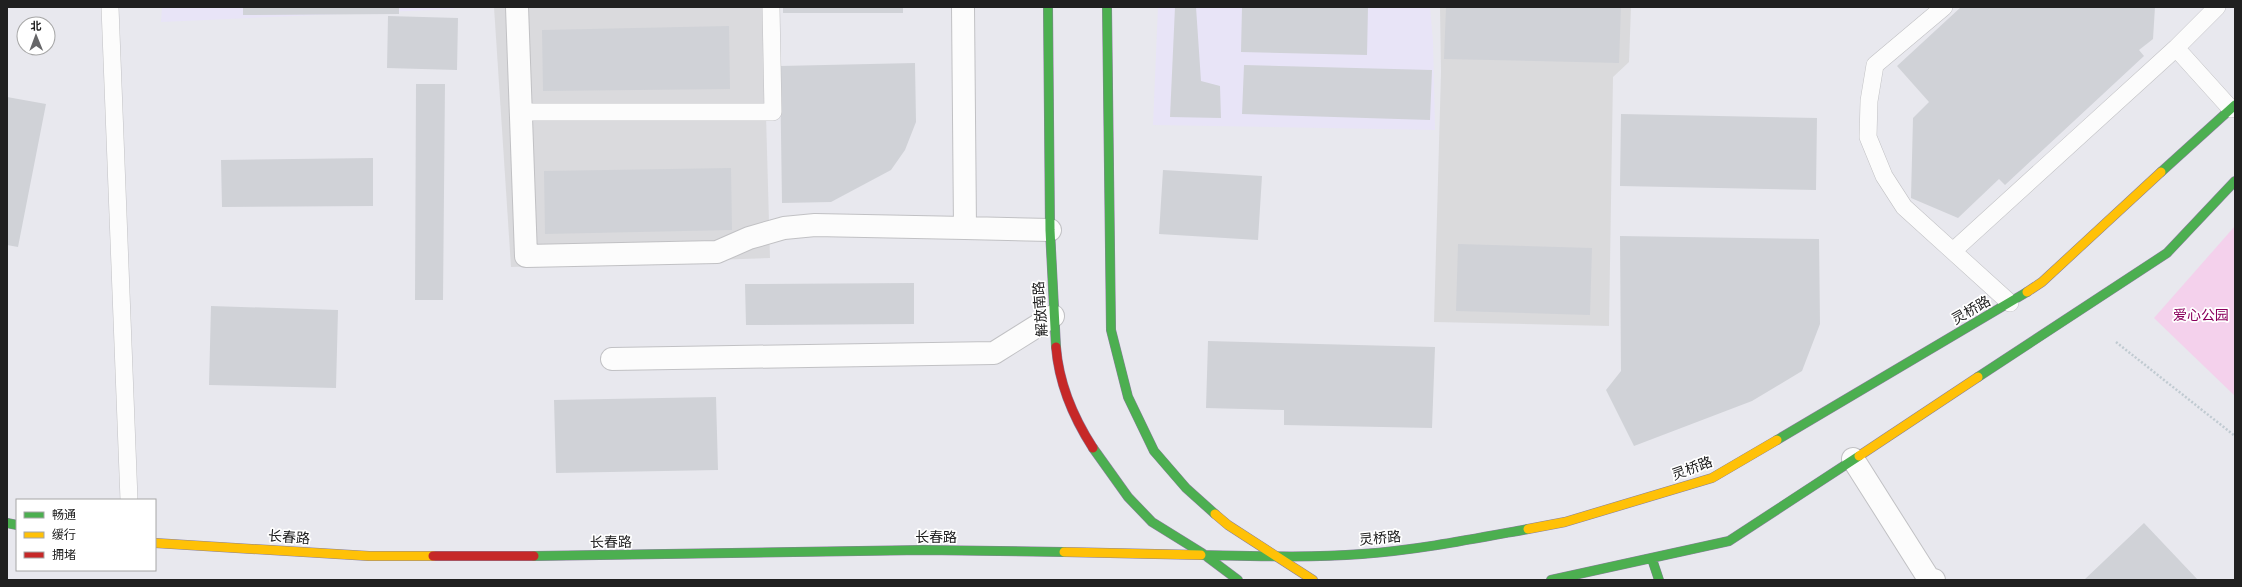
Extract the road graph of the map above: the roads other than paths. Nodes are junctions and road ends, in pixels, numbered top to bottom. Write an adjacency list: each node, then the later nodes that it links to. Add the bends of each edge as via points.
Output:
1 (110, 7): 20 (lane)
2 (517, 7): 11 (street)
3 (771, 7): 11 (lane, via 773,112)
4 (963, 7): 13 (street)
5 (1048, 7): 14 (main road, 解放南路)
6 (1107, 7): 24 (main road, via 1111,330 1128,397 1154,451 1186,488 1228,525)
7 (1944, 7): 15 (lane, via 1875,65 1869,101 1868,137 1884,176 1904,207)
8 (2217, 7): 9 (lane)
9 (2176, 48): 10 (lane); 15 (lane)
10 (2233, 108): 16 (main road, 灵桥路, via 2042,282)
11 (520, 112): 13 (street, via 526,256 718,252 749,238 784,228 815,225)
12 (2235, 181): 19 (main road, via 2167,253)
13 (964, 228): 14 (street)
14 (1050, 230): 17 (main road, 解放南路)
15 (1953, 251): 16 (lane)
16 (2010, 303): 24 (main road, 灵桥路, via 1712,478 1565,522 1438,546 1362,554)
17 (1053, 316): 18 (street, via 994,353); 23 (main road, 解放南路, via 1058,371 1076,421 1128,496 1152,522)
18 (612, 360)
19 (1853, 459): 25 (main road, via 1728,541); 30 (street)
20 (129, 499)
21 (156, 543): 22 (main road, 长春路, via 369,556 585,556 922,550)
22 (1069, 552): 23 (main road, 灵桥路)
23 (1202, 553): 24 (main road, 灵桥路); 27 (main road, 解放南路)
24 (1278, 556): 28 (main road)
25 (1652, 559): 26 (main road); 29 (main road)
26 (1556, 579)
27 (1238, 580)
28 (1313, 580)
29 (1659, 580)
30 (1930, 580)

